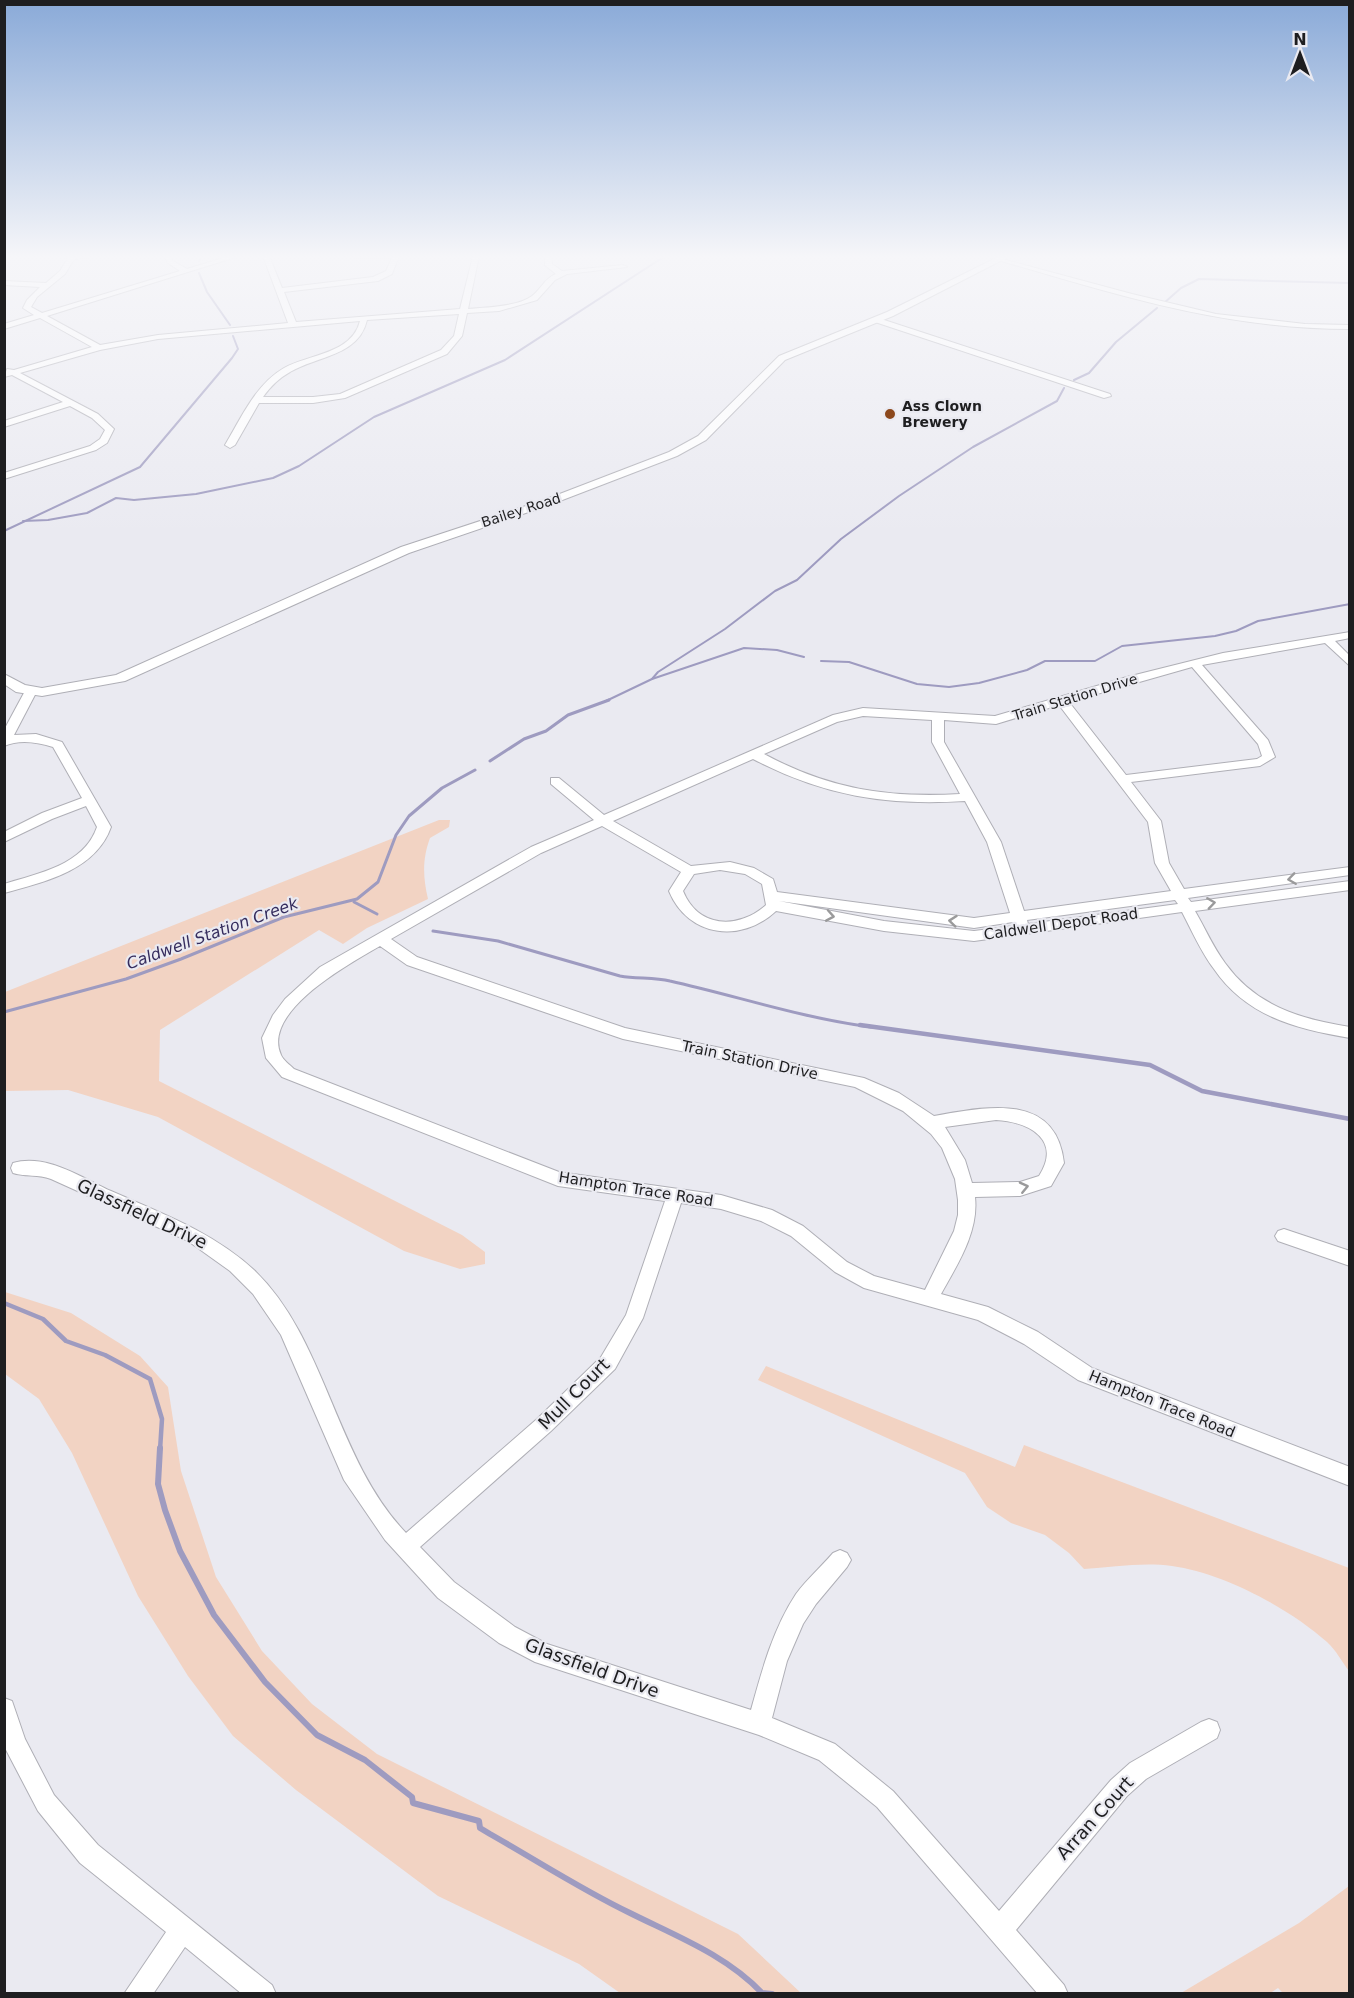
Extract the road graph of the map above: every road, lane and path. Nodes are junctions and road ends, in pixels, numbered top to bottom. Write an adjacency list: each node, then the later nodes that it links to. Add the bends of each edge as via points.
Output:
1 (94, 349): 6 (street)
2 (332, 349): 8 (street, via 285,370)
3 (447, 349): 8 (street, via 342,396)
4 (804, 349): 18 (street, Bailey Road, via 782,358 702,438 673,454 548,502 414,546 136,672 85,686)
5 (966, 349): 7 (street)
6 (8, 372): 9 (street)
7 (1107, 396)
8 (259, 400): 11 (street)
9 (70, 403): 10 (street); 12 (street, via 108,425 107,438 73,456)
10 (4, 424)
11 (230, 445)
12 (4, 476)
13 (1350, 635): 14 (street, Train Station Drive)
14 (1327, 639): 15 (street, Train Station Drive); 16 (street)
15 (1195, 663): 19 (street, Train Station Drive); 23 (street, via 1264,743 1269,757 1260,762)
16 (1350, 663)
17 (4, 678): 18 (street, via 13,686)
18 (31, 691): 21 (street)
19 (1062, 700): 20 (street, Train Station Drive, via 996,720); 23 (street)
20 (938, 718): 22 (street, Train Station Drive, via 881,712 848,715); 25 (street, via 938,742)
21 (6, 740): 26 (street, via 36,738 58,745)
22 (754, 754): 25 (street, via 790,774 854,794 930,800); 27 (street, Train Station Drive)
23 (1124, 779): 33 (street, via 1154,821 1162,863)
24 (555, 781): 27 (street)
25 (968, 797): 35 (street, via 994,842)
26 (89, 800): 28 (street); 32 (street, via 104,827 94,850 81,860)
27 (602, 820): 29 (street); 37 (street, Hampton Trace Road, via 536,850)
28 (4, 838)
29 (689, 871): 34 (street, via 720,865 746,869 768,882); 34 (street, via 676,891 683,908 699,922 714,926 754,920 766,914)
30 (1350, 871): 33 (street, Caldwell Depot Road, one-way to 33)
31 (1350, 885): 33 (street, Caldwell Depot Road, one-way to 31)
32 (4, 890)
33 (1184, 900): 35 (street, Caldwell Depot Road); 36 (street, Caldwell Depot Road); 38 (street, via 1219,966 1257,1005 1299,1023)
34 (773, 901): 35 (street, Caldwell Depot Road, one-way to 34, via 953,922); 36 (street, Caldwell Depot Road, one-way to 36, via 947,934 974,936)
35 (1018, 916): 36 (street)
36 (1023, 930)
37 (381, 939): 39 (street, Train Station Drive, via 412,961 623,1033 858,1082 892,1095); 42 (street, Hampton Trace Road, via 325,971 278,1019 270,1038 274,1058 288,1073 558,1179)
38 (1350, 1033)
39 (931, 1123): 41 (street, Train Station Drive, via 945,1136 960,1166); 41 (street, one-way to 39, via 1020,1189 1045,1181 1056,1163 1053,1141 1040,1126 1019,1115 995,1113)
40 (19, 1168): 47 (street, Glassfield Drive, via 39,1167 194,1236 255,1281 280,1313 351,1473)
41 (966, 1190): 45 (street, Train Station Drive, via 966,1218 957,1247)
42 (676, 1194): 45 (street, Hampton Trace Road, via 766,1215 797,1231 841,1267 870,1283); 47 (street, Mull Court, via 634,1318 608,1364)
43 (1284, 1236): 44 (street)
44 (1350, 1259)
45 (929, 1299): 46 (street, Hampton Trace Road, via 982,1313 1096,1379)
46 (1350, 1477)
47 (405, 1547): 50 (street, Glassfield Drive, via 471,1611 543,1654)
48 (840, 1560): 50 (street, via 803,1603 787,1631 773,1667)
49 (4, 1709): 53 (street, via 15,1744 46,1803 89,1854)
50 (759, 1724): 52 (street, Glassfield Drive, via 827,1752 860,1777 885,1799)
51 (1209, 1730): 52 (street, Arran Court, via 1138,1771 1119,1788)
52 (1000, 1929): 56 (street, Glassfield Drive)
53 (182, 1930): 54 (street); 55 (street)
54 (137, 1994)
55 (263, 1994)
56 (1055, 1994)

